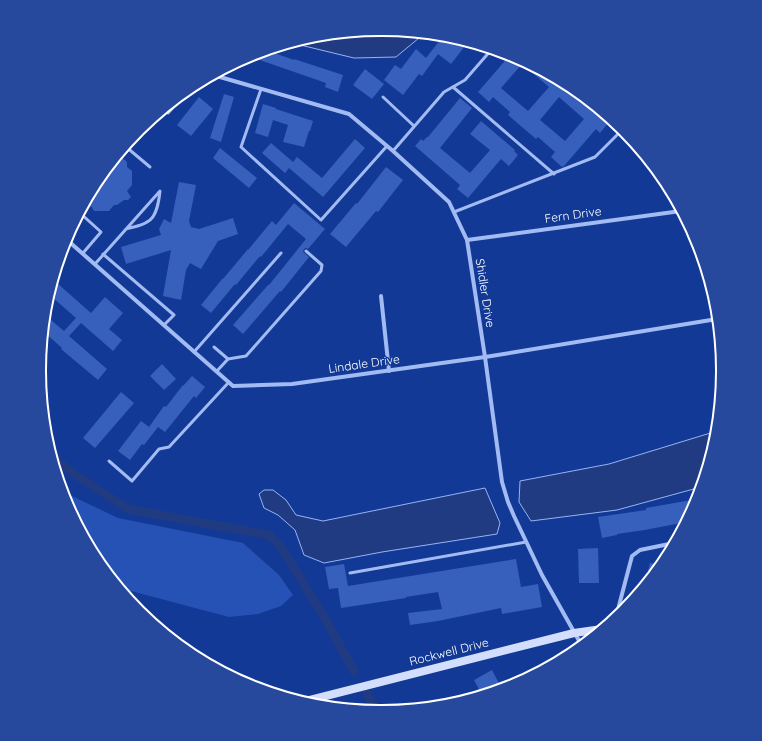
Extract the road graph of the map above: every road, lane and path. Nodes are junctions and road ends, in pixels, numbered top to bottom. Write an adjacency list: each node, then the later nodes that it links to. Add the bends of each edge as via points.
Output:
1 (488, 54): 3 (lane, via 465,80)
2 (221, 77): 4 (street, Shidler Drive)
3 (453, 87): 8 (lane, via 444,92); 14 (lane)
4 (261, 89): 10 (street, Shidler Drive, via 349,114); 10 (lane, via 241,147 320,220)
5 (383, 97): 8 (lane)
6 (173, 108): 7 (lane)
7 (168, 114)
8 (414, 126): 12 (lane)
9 (618, 134): 14 (lane, via 596,157)
10 (386, 146): 12 (street, Shidler Drive)
11 (130, 150): 13 (lane)
12 (393, 151): 15 (street, Shidler Drive, via 449,202)
13 (150, 167)
14 (554, 174): 15 (lane)
15 (454, 212): 19 (street, Shidler Drive)
16 (675, 212): 19 (street, Fern Drive)
17 (84, 217): 23 (lane, via 101,232)
18 (126, 229): 18 (lane, via 136,218 160,191 159,205 149,222); 24 (lane)
19 (467, 240): 31 (street, Shidler Drive)
20 (71, 244): 23 (street)
21 (306, 251): 32 (lane, via 322,265 321,271 246,356)
22 (280, 253): 30 (lane)
23 (83, 254): 25 (street)
24 (103, 254): 25 (lane); 28 (lane, via 174,315)
25 (95, 264): 28 (street)
26 (381, 296): 34 (street)
27 (712, 320): 31 (street, Lindale Drive)
28 (164, 325): 30 (street)
29 (214, 347): 32 (lane)
30 (194, 352): 33 (street)
31 (485, 358): 34 (street, Lindale Drive); 37 (street, Shidler Drive, via 502,482)
32 (228, 359): 33 (lane)
33 (217, 371): 35 (street)
34 (389, 371): 35 (street, Lindale Drive, via 292,384 233,386)
35 (229, 382): 36 (lane, via 169,447 159,449 132,481)
36 (109, 461)
37 (526, 542): 39 (lane); 42 (street, Shidler Drive)
38 (666, 545): 40 (street, via 640,550 632,556)
39 (350, 573)
40 (619, 606)
41 (592, 630): 42 (street, Rockwell Drive)
42 (574, 633): 43 (street, Shidler Drive); 44 (street, Rockwell Drive)
43 (579, 641)
44 (315, 699)

